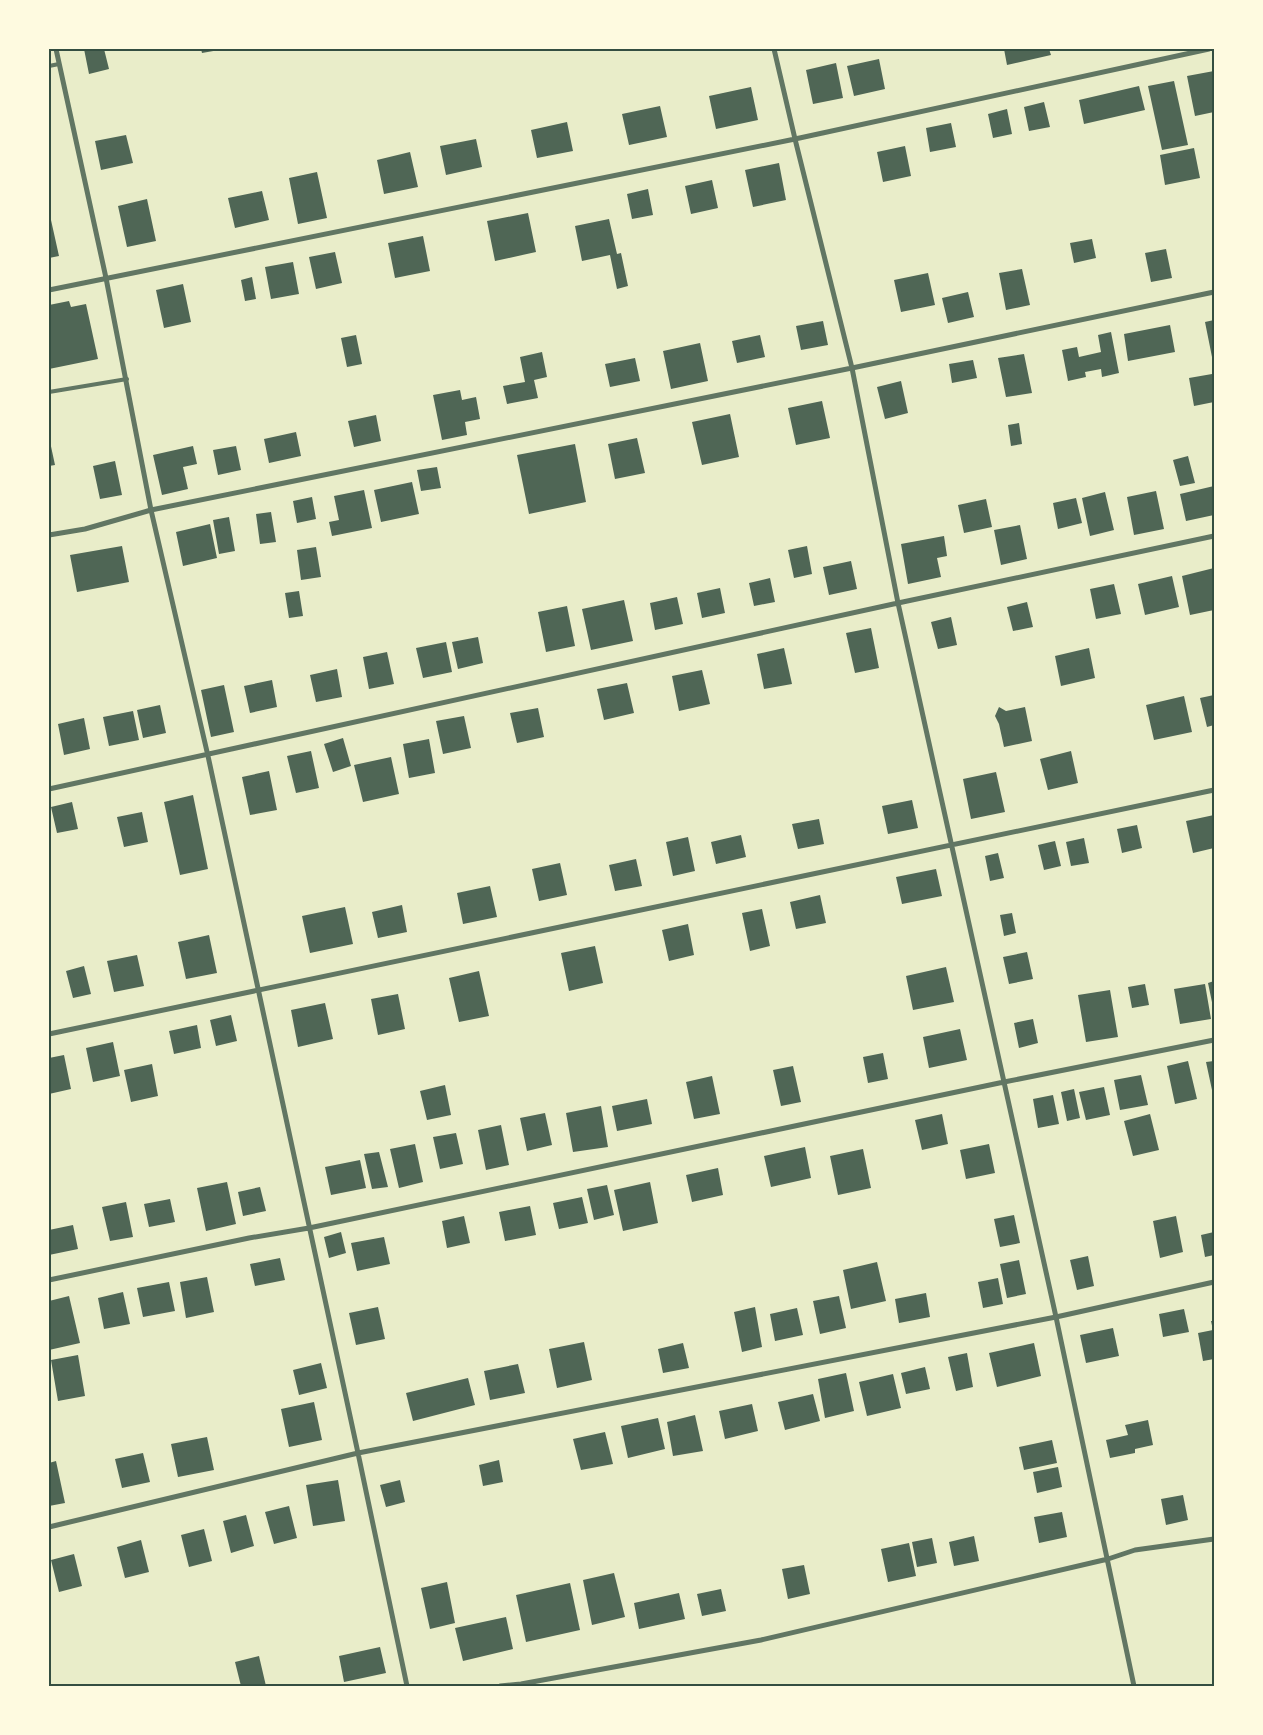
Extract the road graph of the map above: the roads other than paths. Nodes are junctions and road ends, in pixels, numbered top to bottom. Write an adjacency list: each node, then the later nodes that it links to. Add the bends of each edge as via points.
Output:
1 (56, 49): 4 (street)
2 (774, 49): 6 (street)
3 (1209, 49): 6 (street)
4 (60, 64): 5 (lane); 7 (street)
5 (49, 66)
6 (795, 139): 7 (street); 10 (street)
7 (106, 278): 8 (street); 11 (street)
8 (49, 290)
9 (1214, 292): 10 (street)
10 (852, 368): 13 (street); 16 (street)
11 (127, 379): 12 (lane); 13 (street)
12 (49, 392)
13 (152, 510): 14 (street, via 85,529); 17 (street)
14 (49, 535)
15 (1214, 536): 16 (street)
16 (898, 603): 17 (street); 20 (street)
17 (208, 756): 18 (street); 21 (street)
18 (49, 789)
19 (1214, 790): 20 (street)
20 (952, 844): 21 (street); 24 (street)
21 (258, 991): 22 (street); 25 (street)
22 (49, 1034)
23 (1214, 1040): 24 (street)
24 (1004, 1082): 25 (street); 28 (street)
25 (309, 1228): 26 (street); 29 (street)
26 (49, 1280)
27 (1214, 1282): 28 (street)
28 (1056, 1317): 29 (street); 32 (street)
29 (358, 1453): 30 (street); 33 (street)
30 (49, 1527)
31 (1214, 1540): 32 (street, via 1135,1550)
32 (1108, 1559): 34 (street, via 761,1640); 35 (street)
33 (407, 1686)
34 (500, 1686)
35 (1134, 1686)

